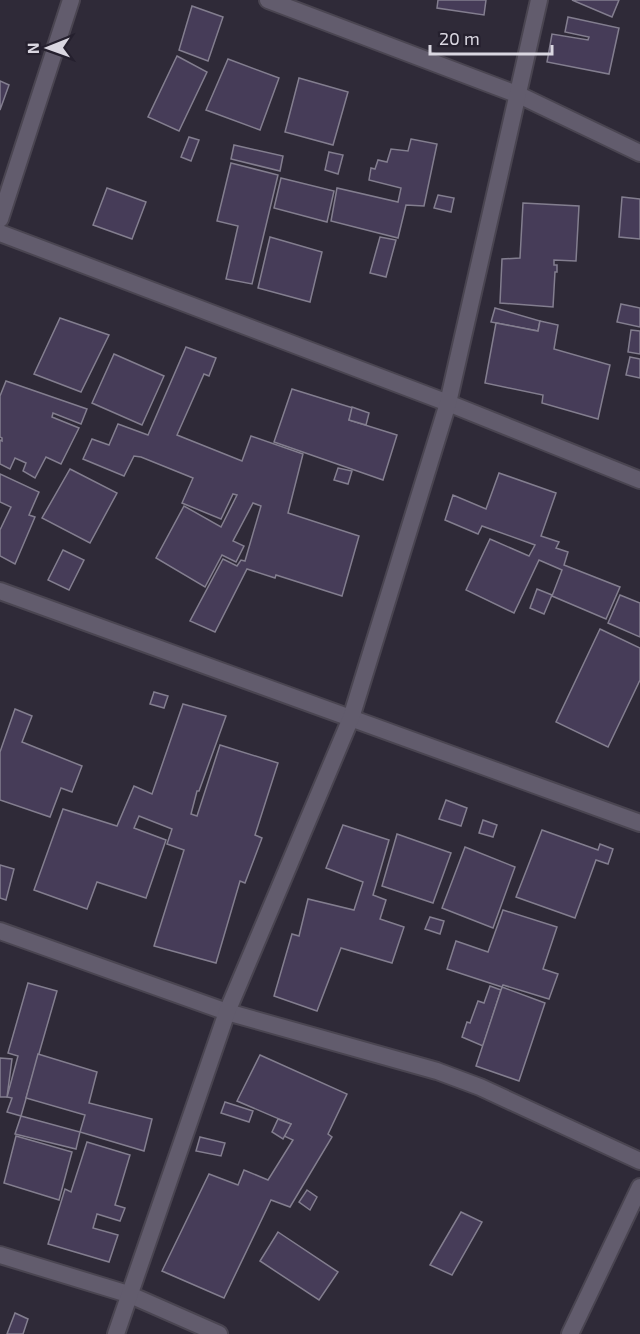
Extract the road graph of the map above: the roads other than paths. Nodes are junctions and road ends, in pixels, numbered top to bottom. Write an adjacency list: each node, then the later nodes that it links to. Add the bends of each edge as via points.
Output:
1 (71, 0): 6 (street)
2 (268, 0): 4 (street)
3 (538, 0): 4 (street)
4 (519, 95): 5 (street); 8 (street)
5 (640, 153)
6 (0, 219)
7 (0, 233): 8 (street)
8 (448, 403): 9 (street); 11 (street)
9 (640, 480)
10 (0, 591): 11 (street)
11 (351, 718): 12 (street); 14 (street)
12 (640, 823)
13 (0, 931): 14 (street)
14 (227, 1012): 15 (street, via 480,1086); 18 (street)
15 (640, 1161)
16 (640, 1187): 21 (street)
17 (0, 1255): 18 (street)
18 (128, 1294): 19 (street); 20 (street)
19 (116, 1334)
20 (219, 1334)
21 (570, 1334)

